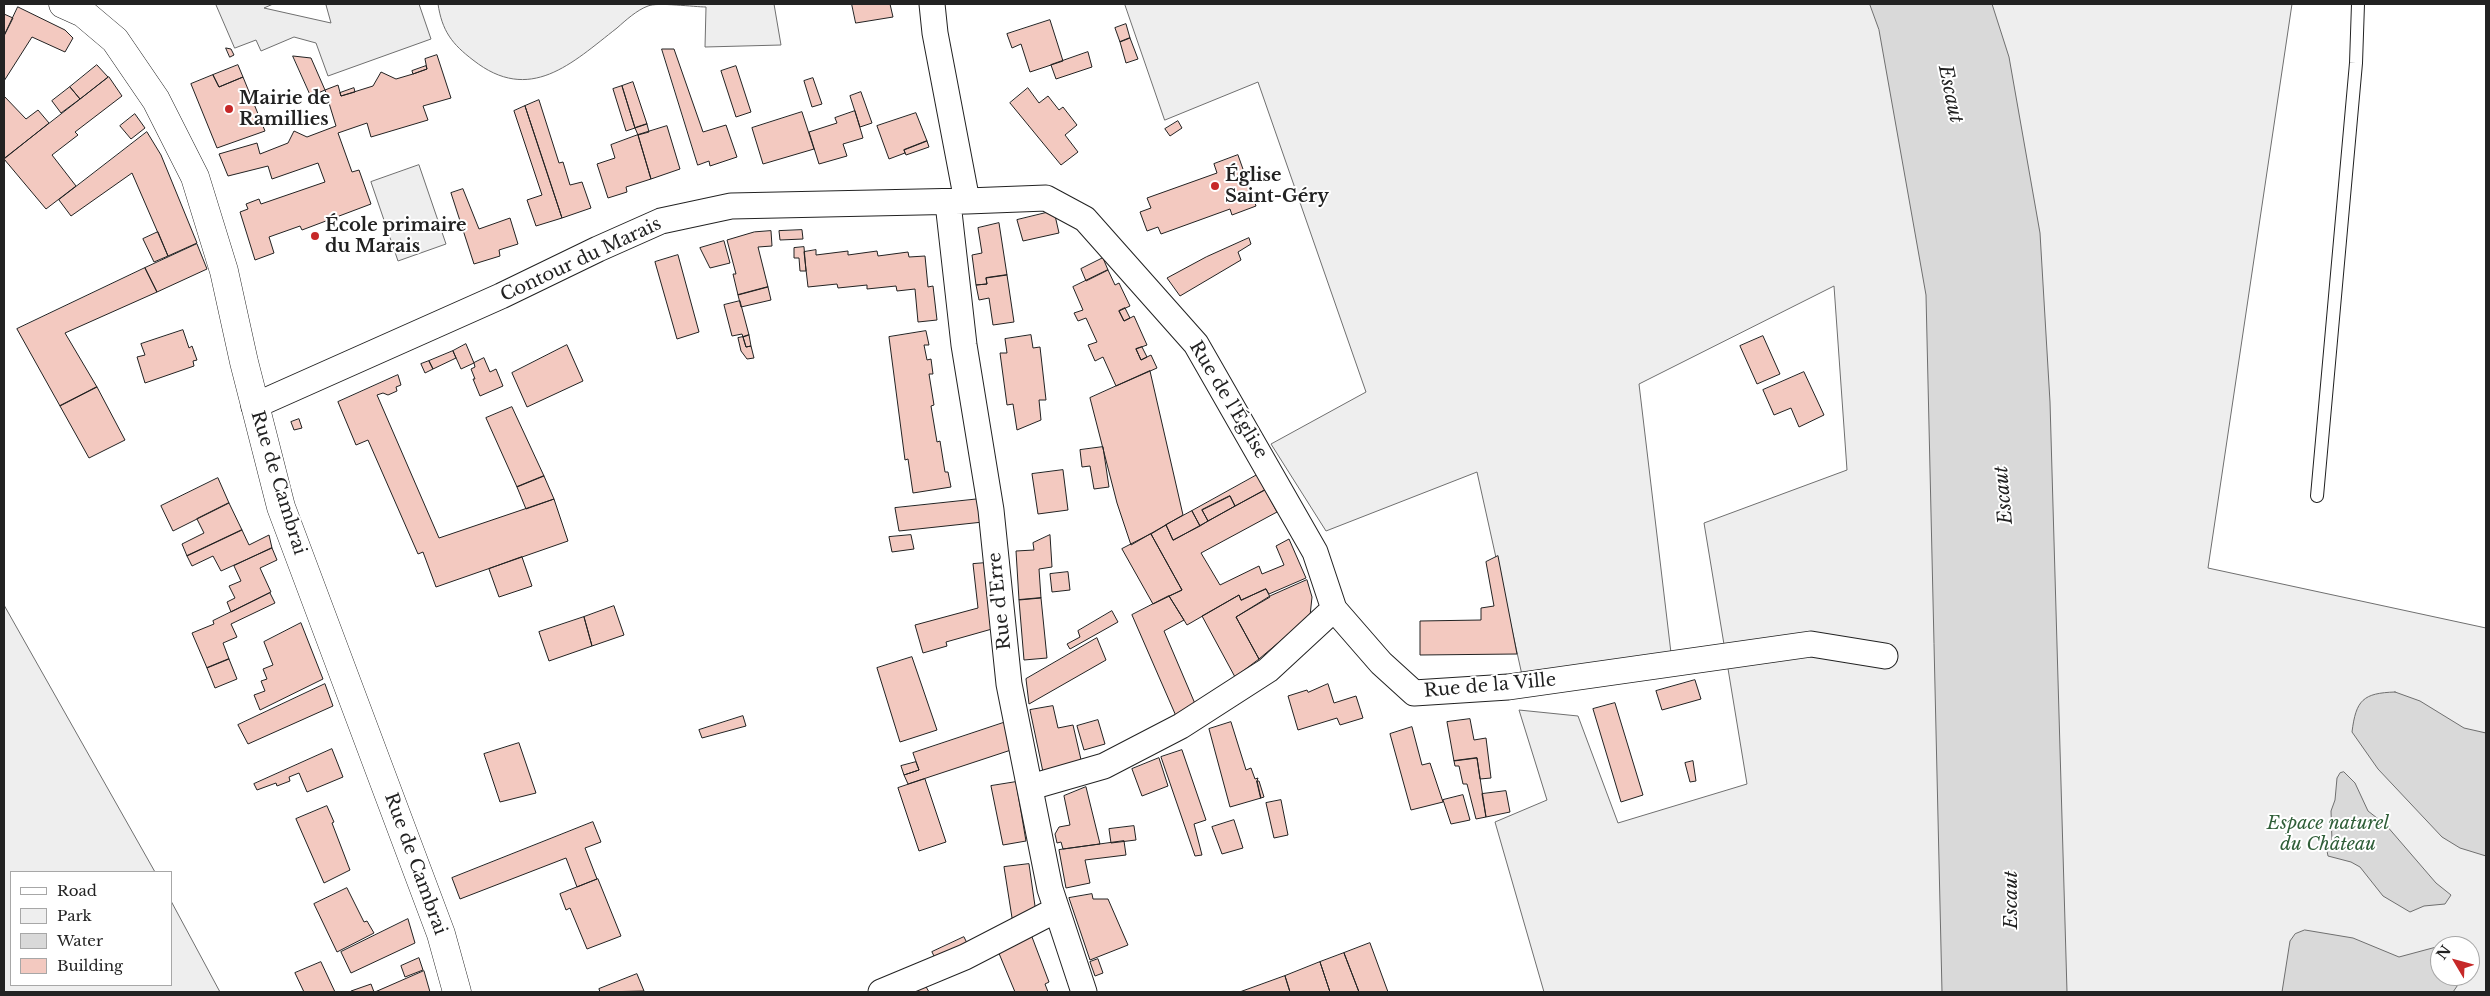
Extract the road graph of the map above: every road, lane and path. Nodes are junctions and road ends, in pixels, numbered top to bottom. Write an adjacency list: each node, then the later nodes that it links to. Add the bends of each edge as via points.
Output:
1 (932, 4): 4 (street)
2 (2358, 4): 6 (lane, via 2356,63)
3 (79, 7): 5 (street, Rue de Cambrai, via 115,40 146,85 195,177 224,271)
4 (958, 202): 5 (street, Contour du Marais, via 731,206 661,221); 7 (street, Rue de l'Église, via 1046,198 1085,218 1196,344 1316,552); 9 (street, Rue d'Erre, via 964,345 991,510 1009,684)
5 (254, 406): 11 (street, Rue de Cambrai, via 281,507 441,934)
6 (2317, 496)
7 (1334, 609): 8 (street, Rue de la Ville, via 1381,663 1414,692 1508,687 1812,644); 9 (street, via 1268,670 1181,726 1104,766)
8 (1885, 656)
9 (1031, 787): 10 (street, Rue d'Erre)
10 (1056, 910): 12 (street, via 965,957); 13 (street, Rue d'Erre)
11 (457, 992)
12 (882, 992)
13 (1084, 992)

